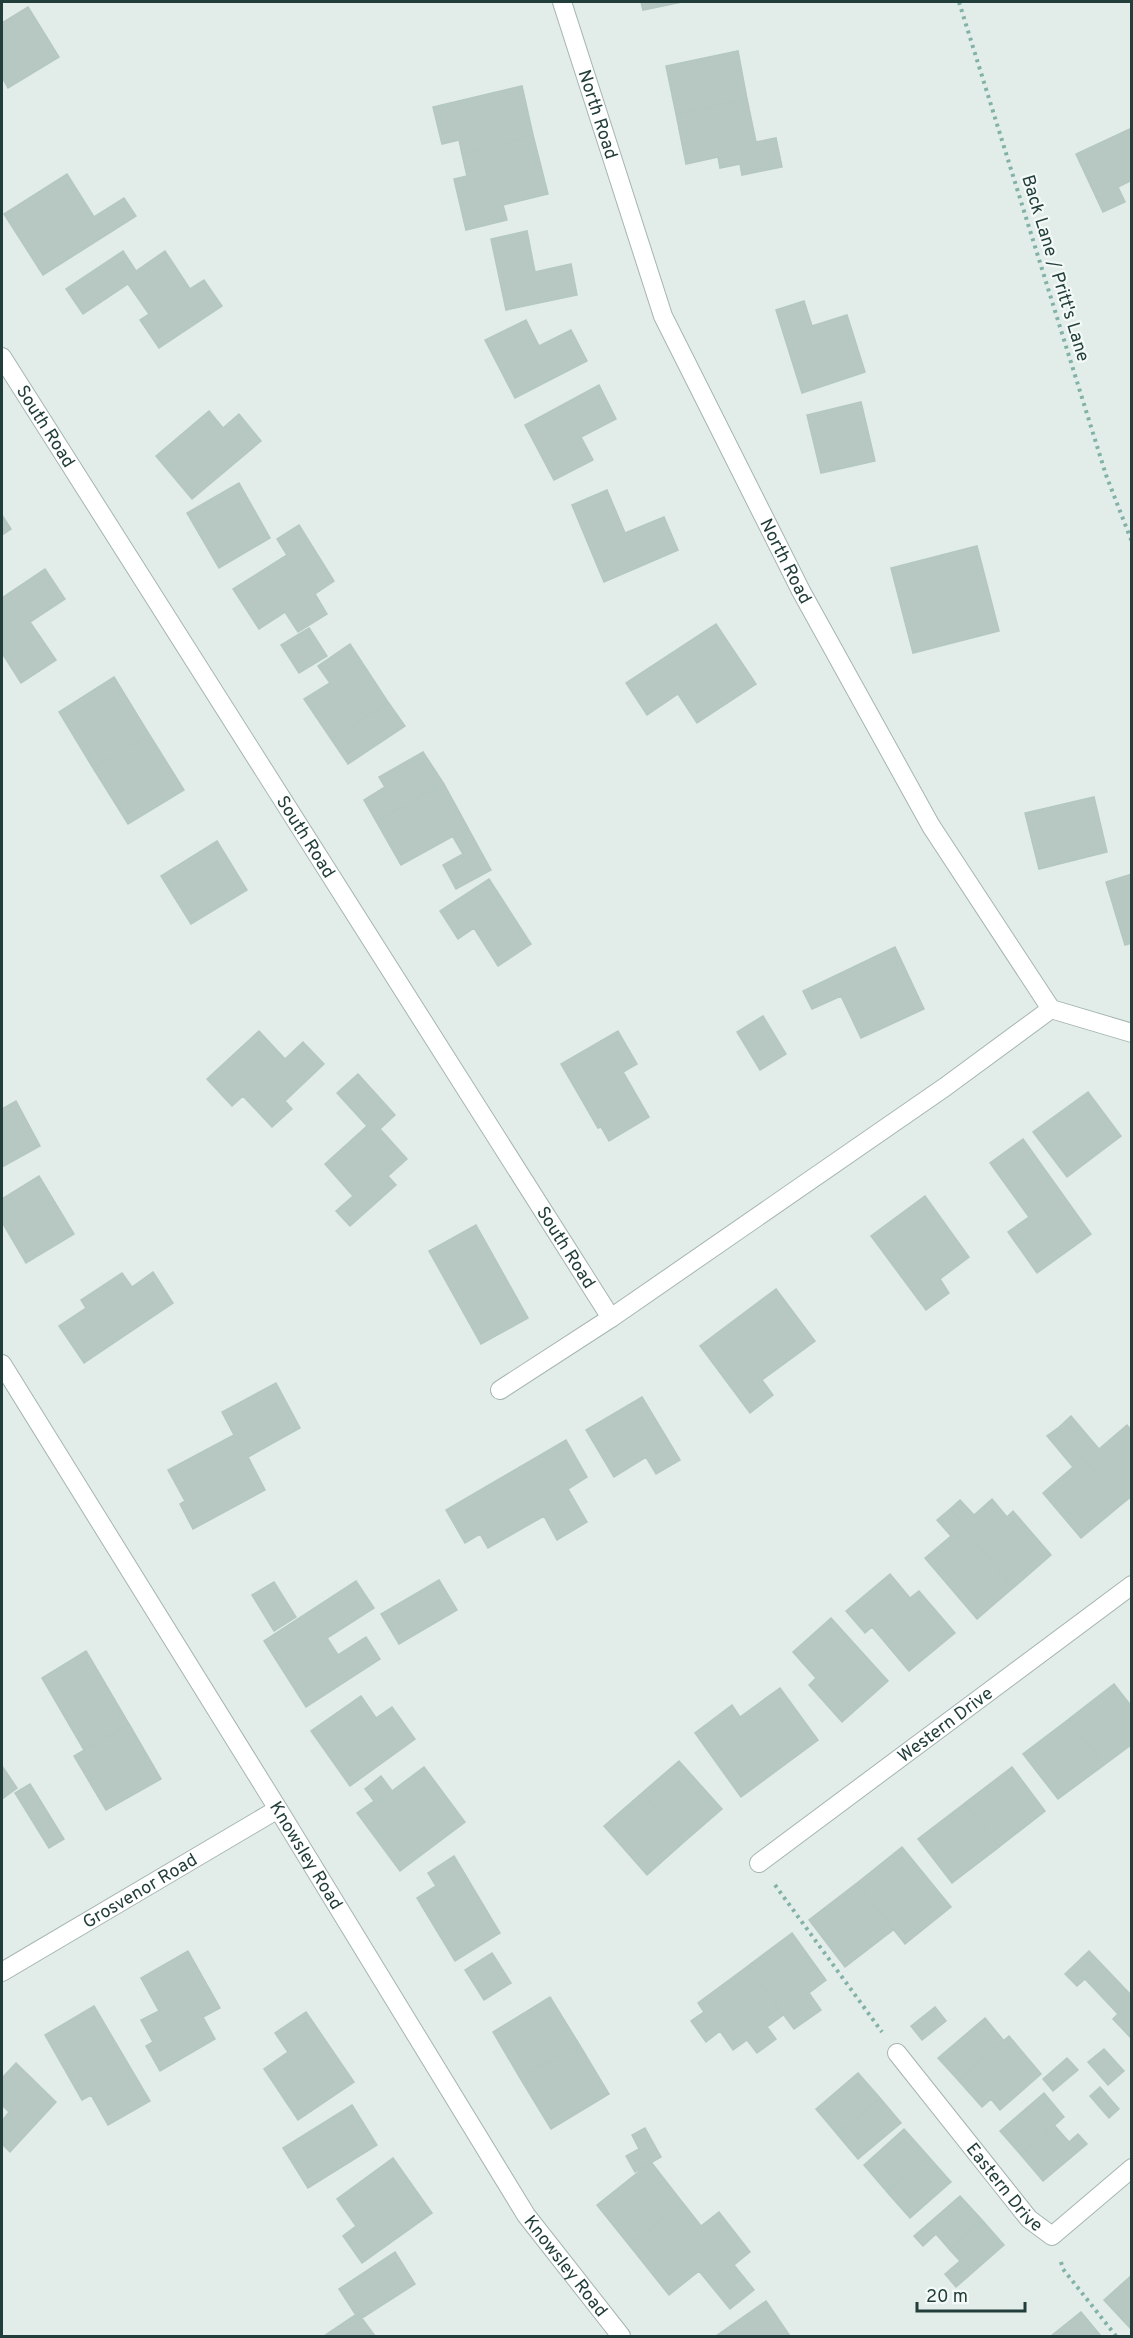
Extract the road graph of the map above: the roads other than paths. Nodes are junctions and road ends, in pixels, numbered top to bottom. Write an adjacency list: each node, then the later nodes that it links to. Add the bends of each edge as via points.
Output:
1 (562, 2): 3 (street, North Road, via 663,316 801,591 931,826)
2 (2, 357): 5 (street, South Road)
3 (1051, 1009): 4 (street); 5 (street)
4 (1131, 1034)
5 (611, 1318): 7 (street)
6 (2, 1364): 9 (street, Knowsley Road)
7 (500, 1390)
8 (1131, 1585): 10 (street, Western Drive)
9 (278, 1809): 11 (street, Grosvenor Road); 14 (street, Knowsley Road, via 526,2214)
10 (759, 1863)
11 (2, 1971)
12 (897, 2054): 13 (street, Eastern Drive, via 1029,2219 1052,2235)
13 (1131, 2168)
14 (621, 2337)

